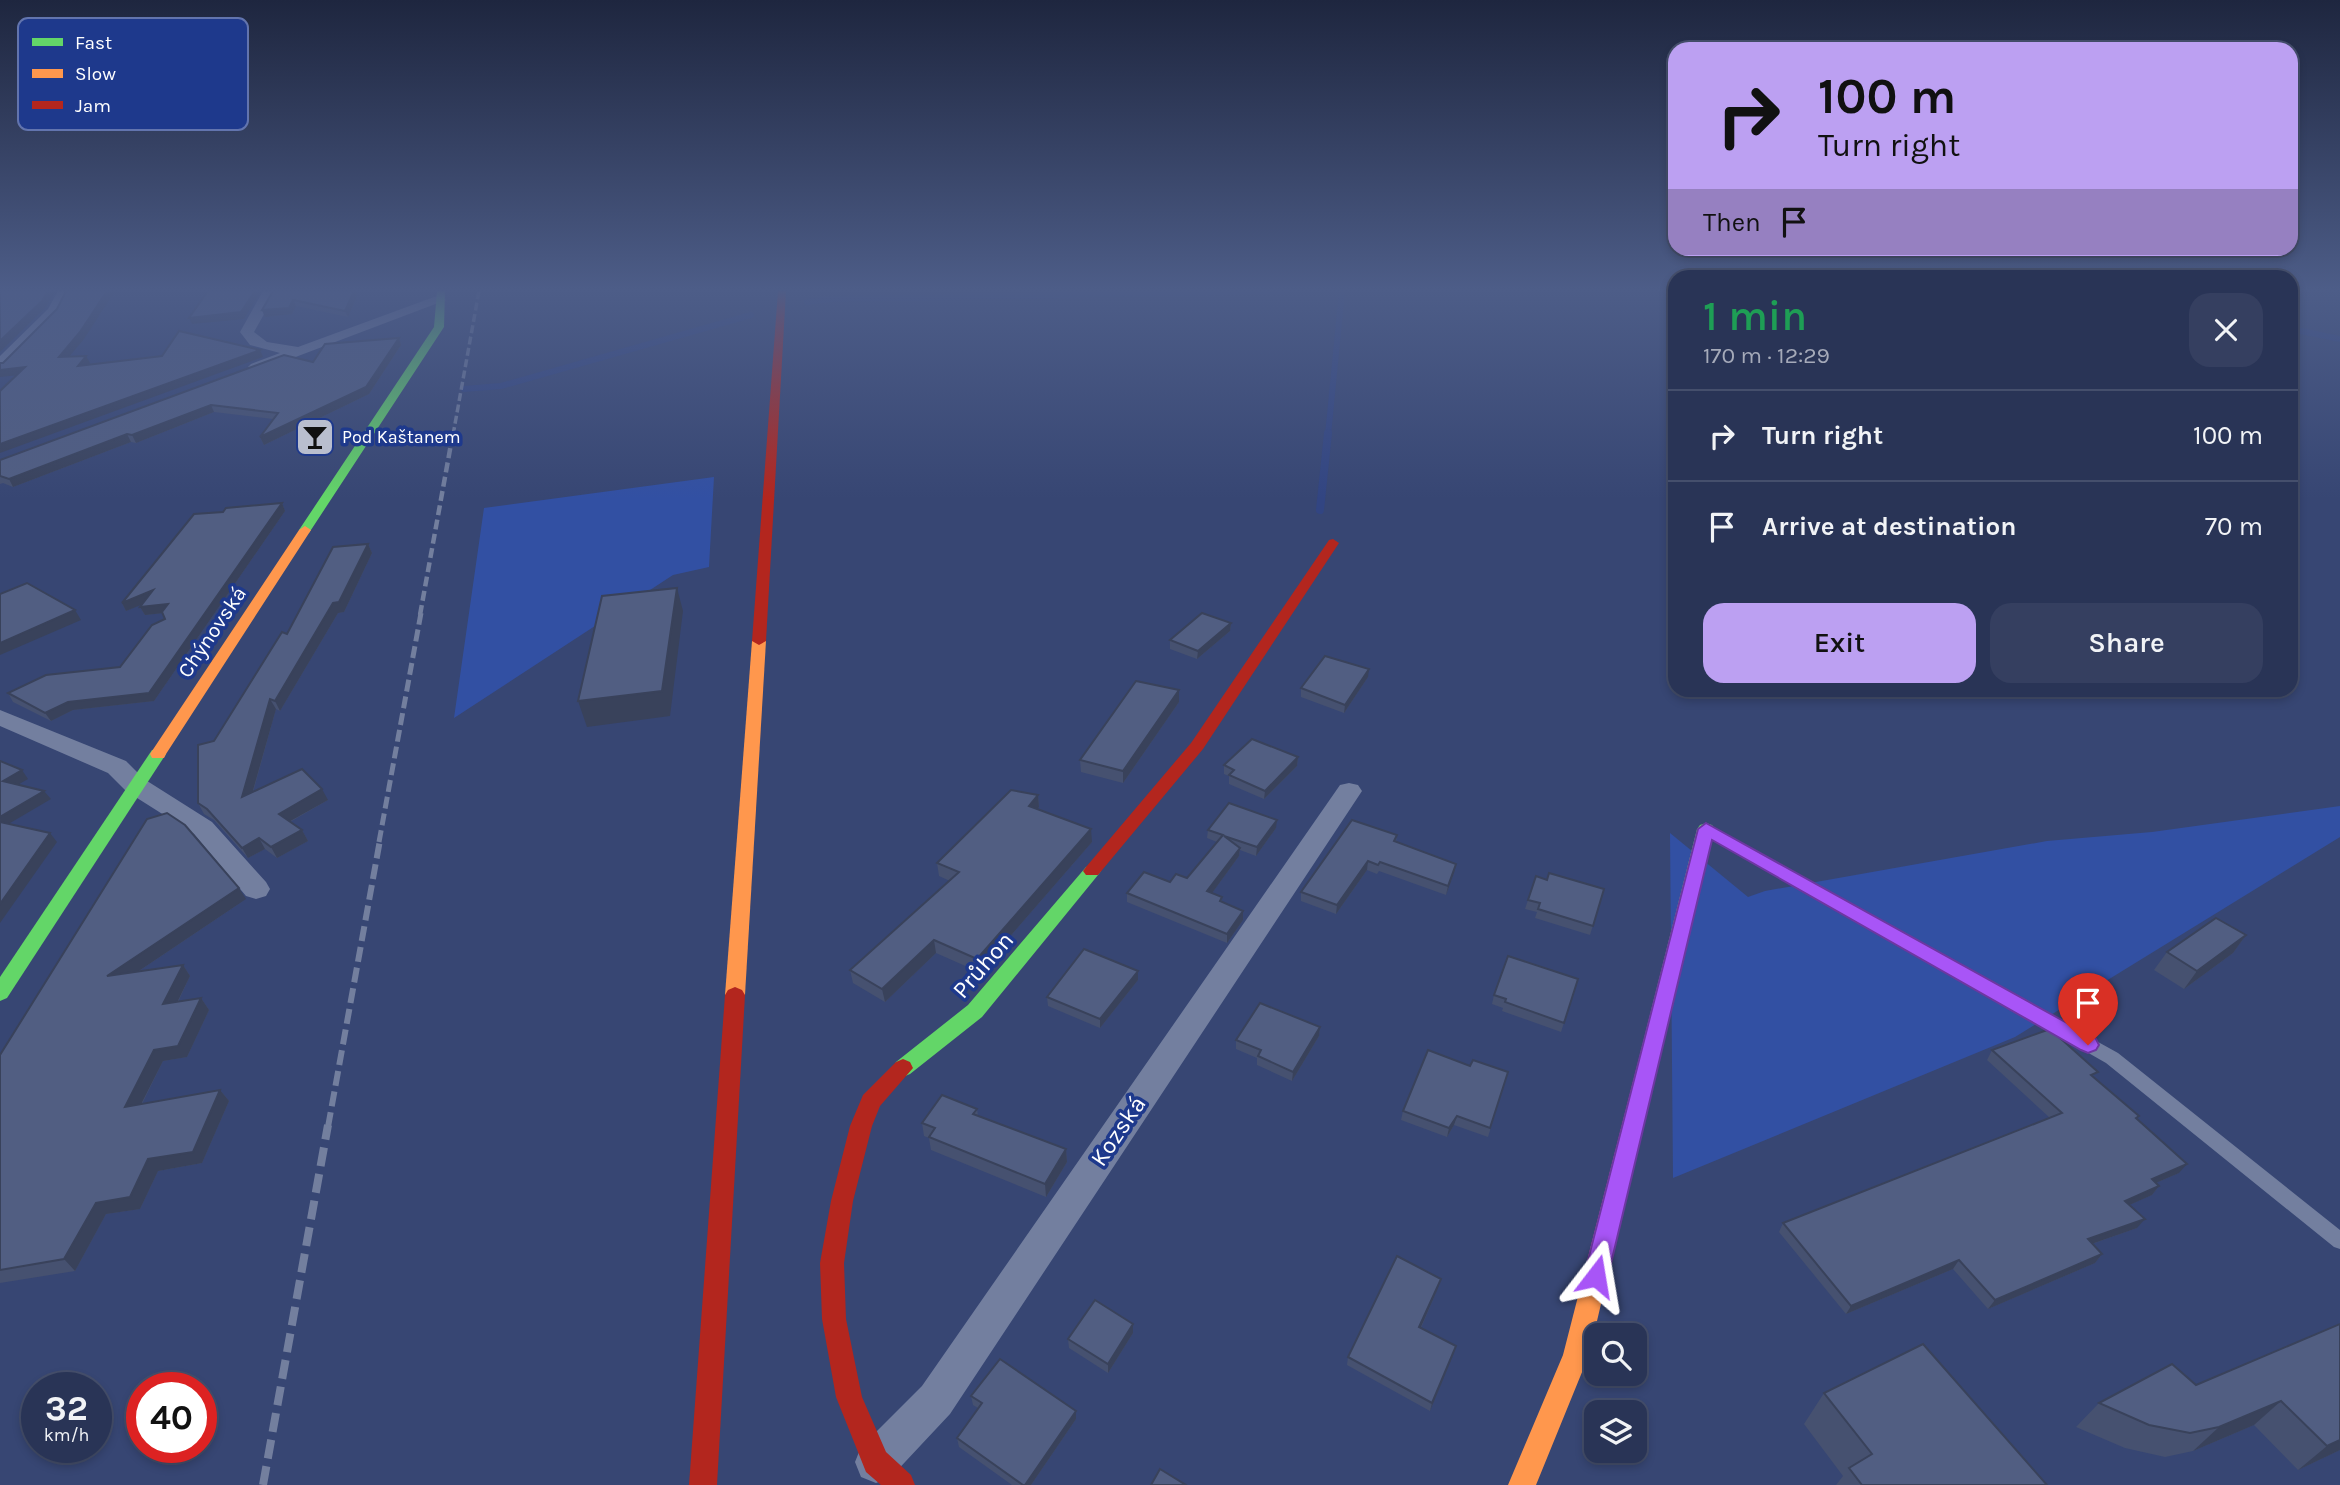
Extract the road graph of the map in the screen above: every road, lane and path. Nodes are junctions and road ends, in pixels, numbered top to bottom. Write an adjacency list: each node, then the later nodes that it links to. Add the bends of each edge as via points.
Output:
1 (274, 360): 4 (street)
2 (417, 360): 7 (street, Chýnovská)
3 (777, 360): 14 (street)
4 (246, 371)
5 (1333, 543): 13 (street, Průhon, via 1197,746 975,1011 902,1069 871,1101 842,1202 832,1291 849,1397)
6 (0, 717): 7 (street, via 117,767)
7 (135, 785): 10 (street, via 203,828); 11 (street, Chýnovská)
8 (1349, 791): 13 (street, Kozská, via 936,1400)
9 (1706, 829): 12 (lane, via 2112,1058); 16 (street, via 1576,1355)
10 (256, 889)
11 (0, 992)
12 (2340, 1241)
13 (876, 1462): 15 (street)
14 (703, 1485)
15 (901, 1485)
16 (1522, 1485)

